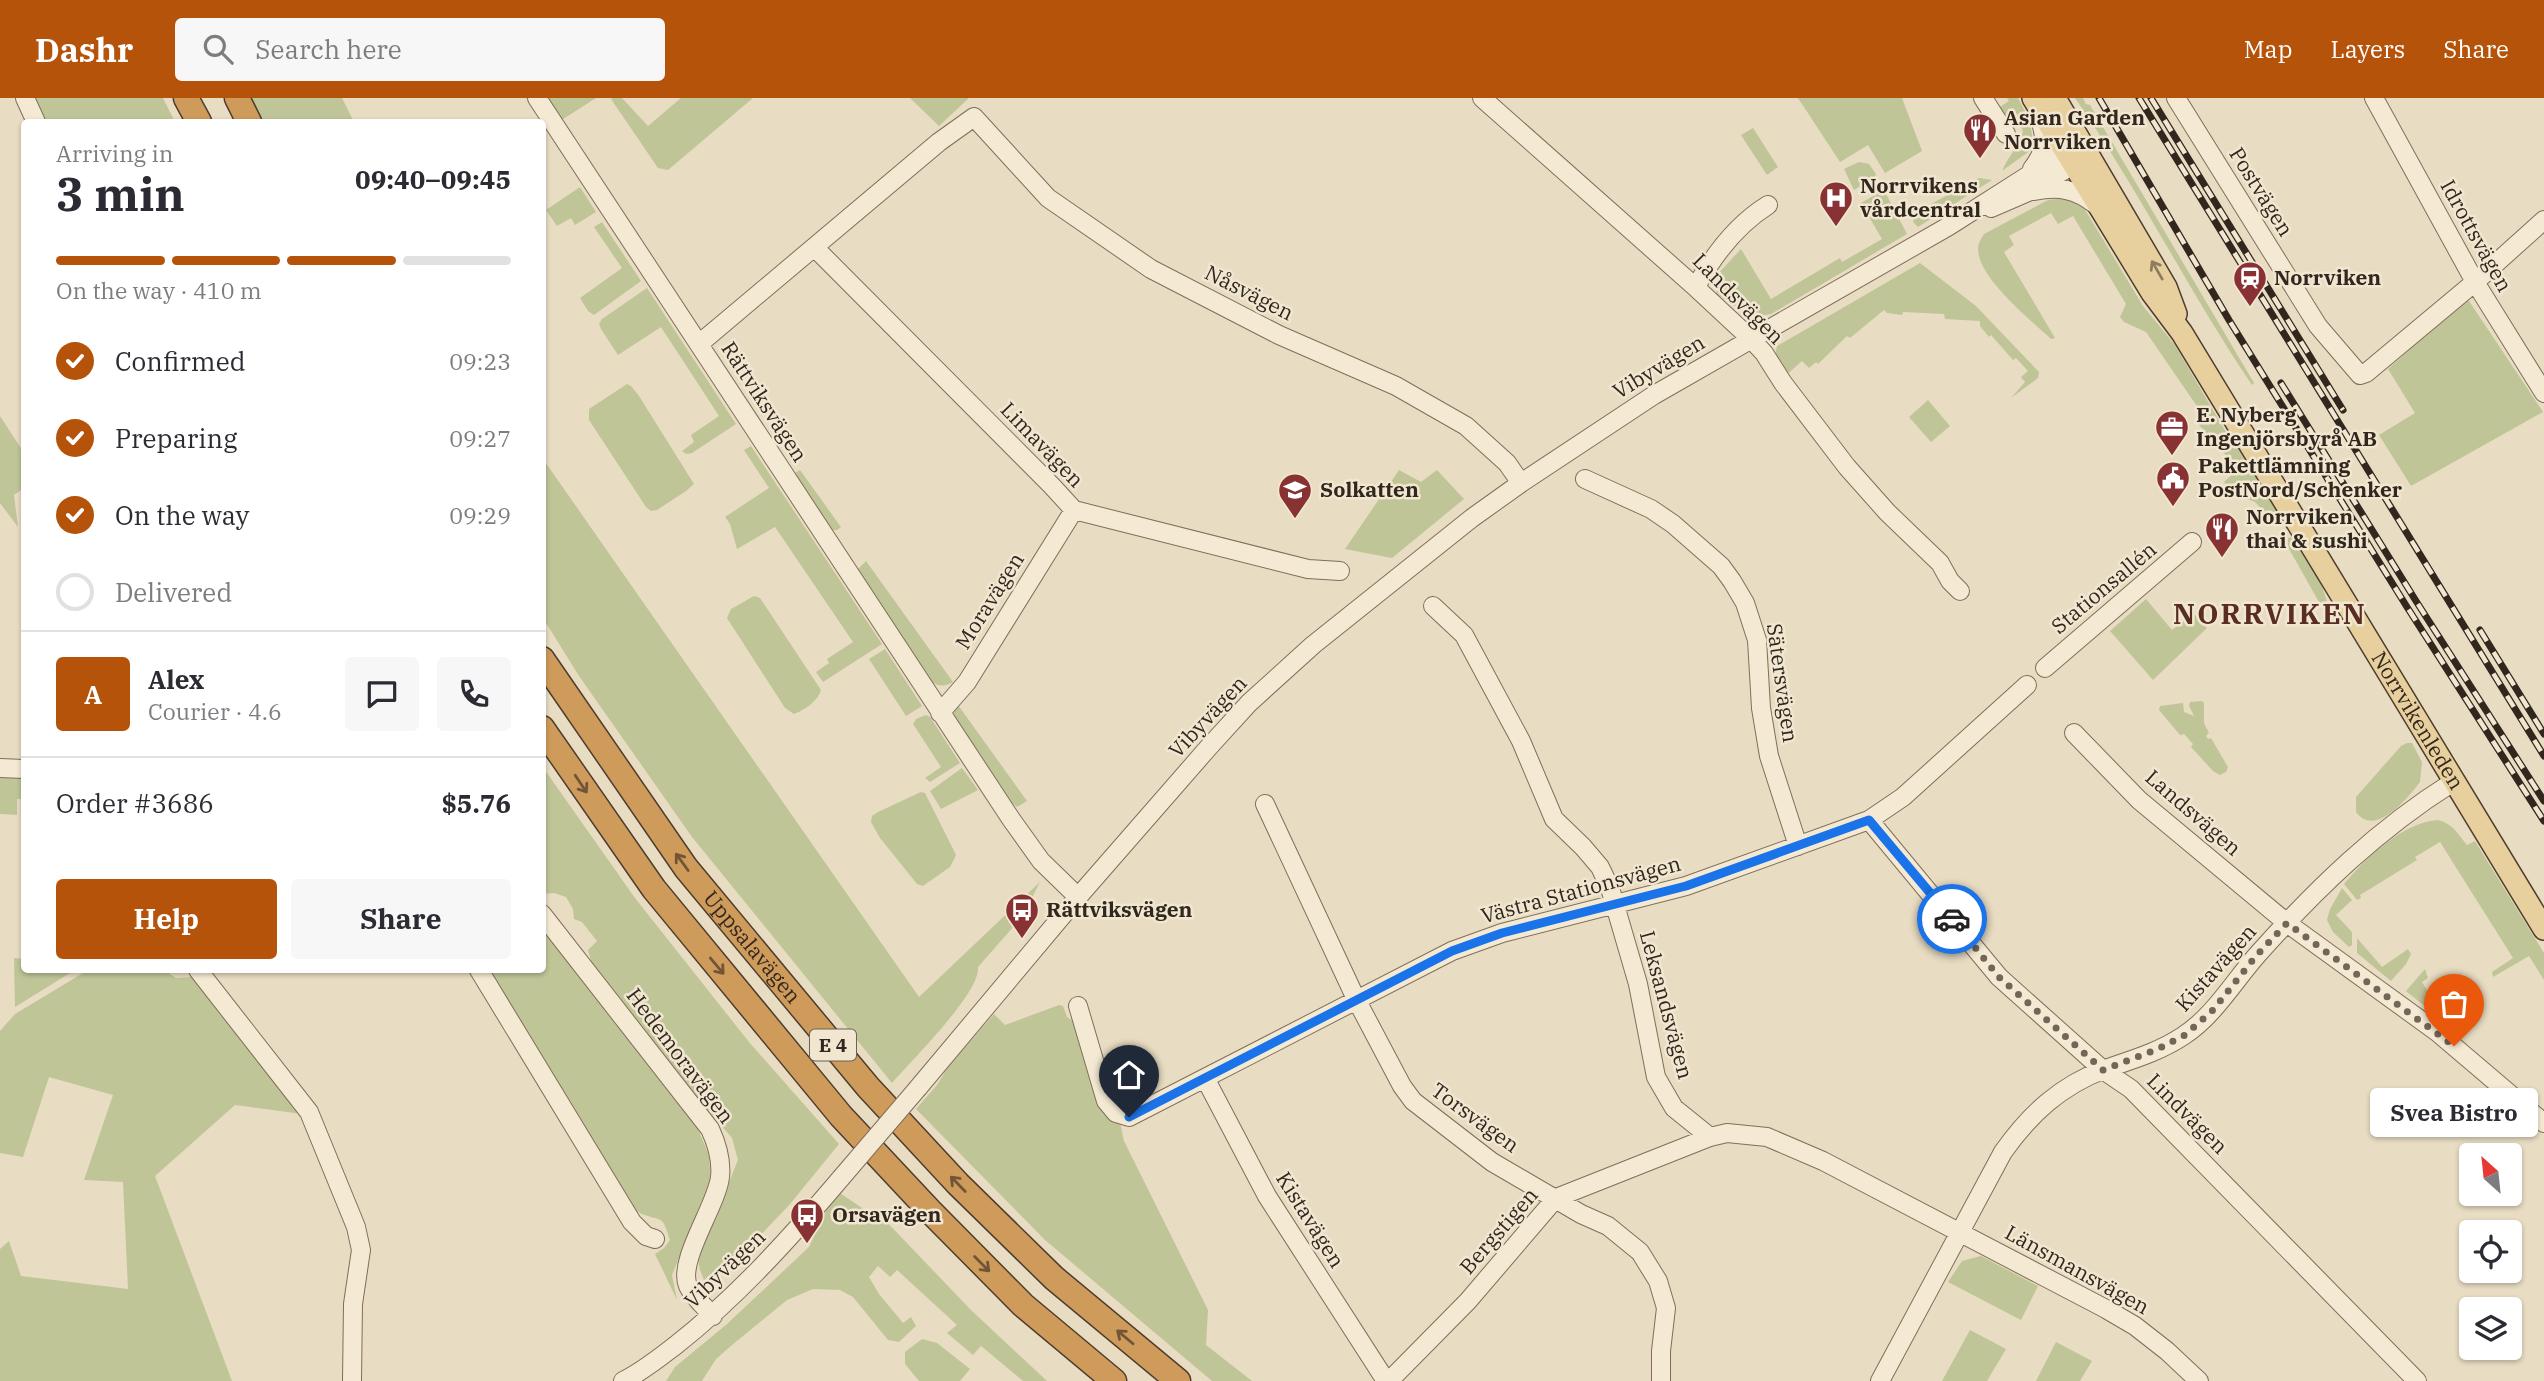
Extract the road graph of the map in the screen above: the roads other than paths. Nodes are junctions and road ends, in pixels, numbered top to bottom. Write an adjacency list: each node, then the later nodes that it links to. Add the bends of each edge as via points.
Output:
1 (25, 98): 12 (street)
2 (186, 98): 13 (highway)
3 (237, 98): 14 (highway)
4 (537, 98): 28 (street, Rättviksvägen)
5 (1482, 98): 25 (street, Landsvägen)
6 (1983, 98): 15 (street)
7 (2033, 98): 16 (main road, Norrvikenleden); 17 (street, via 2045,142 2042,156)
8 (2055, 98): 16 (main road, Norrvikenleden)
9 (2176, 98): 24 (street, Postvägen, via 2318,326 2360,375)
10 (2374, 98): 24 (street, Idrottsvägen)
11 (974, 117): 23 (street, Rättviksvägen); 31 (street, Nåsvägen, via 1048,198 1151,269 1279,335 1408,392 1466,426 1507,463)
12 (35, 119)
13 (197, 119)
14 (248, 119)
15 (2006, 134)
16 (2079, 152): 17 (street, Vibyvägen); 18 (street, Vibyvägen); 20 (main road, Norrvikenleden); 26 (main road, Norrvikenleden, one-way to 16, via 2166,287)
17 (2030, 172): 22 (street, Vibyvägen)
18 (2028, 192): 20 (street, via 2064,188); 22 (street, Vibyvägen)
19 (1768, 205): 25 (street, via 1747,219 1709,262)
20 (2101, 209): 26 (main road, Norrvikenleden)
21 (2544, 219): 24 (street)
22 (1949, 226): 27 (street, Vibyvägen)
23 (815, 248): 28 (street, Rättviksvägen); 32 (street, Limavägen)
24 (2475, 282): 29 (street, Idrottsvägen)
25 (1696, 287): 27 (street, Landsvägen)
26 (2182, 333): 45 (main road, Norrvikenleden)
27 (1751, 339): 31 (street, Vibyvägen, via 1654,395); 35 (street, Landsvägen, via 1847,467 1940,563)
28 (699, 344): 40 (street, Rättviksvägen)
29 (2544, 393)
30 (1585, 479): 48 (street, Sätersvägen, via 1673,524 1721,566 1745,603 1757,640 1769,755)
31 (1521, 483): 49 (street, Vibyvägen, via 1313,645 1249,703)
32 (1074, 510): 34 (street, Limavägen, via 1308,569); 40 (street, Moravägen, via 967,682)
33 (2192, 542): 38 (street, Stationsallén)
34 (1340, 571)
35 (1960, 591)
36 (1433, 606): 50 (street, Leksandsvägen, via 1464,635 1521,741 1554,819 1600,867)
37 (546, 665): 69 (highway, Uppsalavägen / E 4, one-way to 37, via 1054,1278 867,1087 686,868)
38 (2045, 668)
39 (2027, 685): 47 (street, Västra Stationsvägen, via 1903,797)
40 (940, 713): 49 (street, Rättviksvägen, via 1041,861)
41 (546, 733): 68 (highway, Uppsalavägen / E 4, one-way to 68, via 653,889 841,1116 1023,1305)
42 (2074, 733): 52 (street, Landsvägen, via 2139,800)
43 (0, 768): 44 (street)
44 (21, 769)
45 (2453, 782): 52 (street, Kistavägen, via 2365,845); 53 (main road, Norrvikenleden)
46 (1265, 804): 56 (street, Torsvägen)
47 (1869, 820): 48 (street, Västra Stationsvägen); 58 (street, Lindvägen, via 1999,977)
48 (1798, 846): 50 (street, Västra Stationsvägen)
49 (1078, 897): 65 (street, Vibyvägen, bridge, via 841,1178)
50 (1615, 906): 56 (street, Västra Stationsvägen, via 1502,933 1452,951); 61 (street, Leksandsvägen, via 1639,984 1657,1077 1674,1108)
51 (546, 919): 65 (street, Hedemoravägen, via 710,1129 717,1144 720,1178 686,1276)
52 (2287, 923): 58 (street, Kistavägen, via 2213,1010 2185,1035); 60 (street, Landsvägen, via 2437,1032)
53 (2544, 929)
54 (200, 973): 67 (street, via 309,1112 356,1227 360,1250 353,1304)
55 (481, 973): 64 (street, via 632,1222)
56 (1356, 999): 59 (street, Västra Stationsvägen); 62 (street, Torsvägen, via 1413,1101 1492,1162)
57 (1079, 1006): 59 (street, Västra Stationsvägen, via 1106,1101 1116,1113 1129,1117)
58 (2103, 1070): 63 (street, Kistavägen, via 2059,1093 2022,1125); 74 (street, Lindvägen, via 2131,1089)
59 (1205, 1078): 70 (street, Kistavägen, via 1267,1196)
60 (2544, 1123)
61 (1710, 1137): 62 (street, Bergstigen); 63 (street, via 1727,1133 1767,1137)
62 (1556, 1198): 70 (street, Bergstigen, via 1468,1301); 71 (street, Torsvägen, via 1625,1238 1658,1280 1666,1308)
63 (1962, 1232): 72 (street, Kistavägen); 73 (street, Länsmansvägen, via 2135,1326)
64 (655, 1239)
65 (713, 1316): 66 (street, Vibyvägen)
66 (626, 1380)
67 (352, 1381)
68 (1114, 1381)
69 (1178, 1381)
70 (1387, 1381)
71 (1661, 1381)
72 (1880, 1381)
73 (2199, 1381)
74 (2417, 1381)

